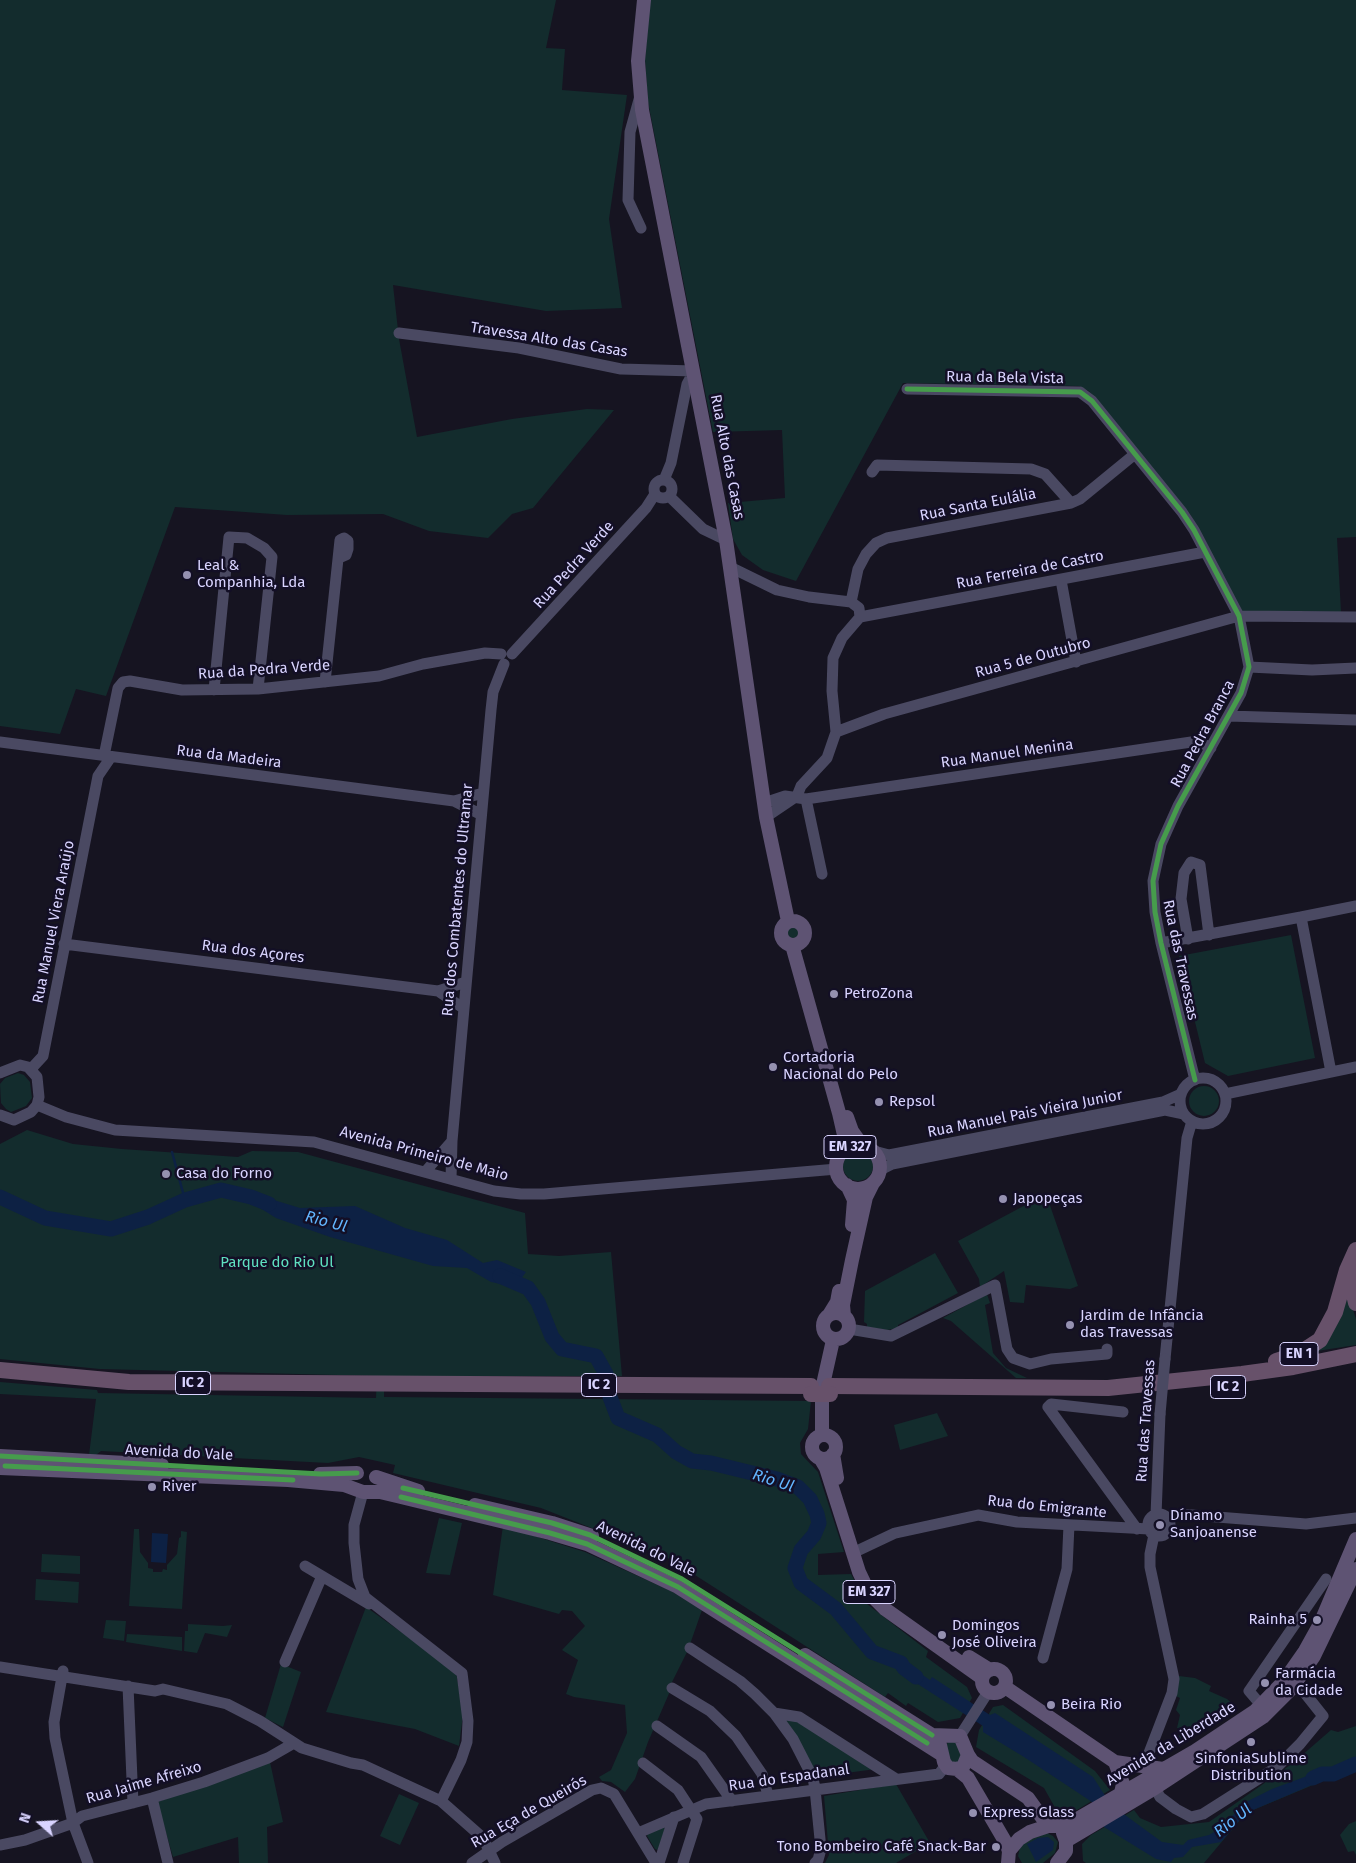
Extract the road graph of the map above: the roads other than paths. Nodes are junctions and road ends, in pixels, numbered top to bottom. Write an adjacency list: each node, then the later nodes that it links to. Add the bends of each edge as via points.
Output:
1 (644, 0): 2 (main road, Rua Alto das Casas / EM 327, via 638,62)
2 (640, 95): 3 (street, via 630,132 628,200); 5 (main road, Rua Alto das Casas / EM 327)
3 (641, 228)
4 (399, 333): 5 (street, Travessa Alto das Casas, via 519,348 622,369)
5 (694, 371): 9 (street, via 687,384 671,463); 13 (main road, Rua Alto das Casas / EM 327)
6 (907, 388): 7 (street, Rua da Bela Vista, via 1080,392 1092,401)
7 (1135, 454): 12 (street, Rua Santa Eulália, via 1080,499); 14 (street, Rua Pedra Branca, via 1182,512)
8 (872, 472): 12 (street, via 877,465 1031,469 1045,474)
9 (664, 480): 10 (street, via 658,480 654,485); 11 (street, via 672,488)
10 (655, 494): 11 (street, via 660,498); 22 (street, Rua Pedra Verde, via 646,508)
11 (669, 496): 13 (street, via 703,529)
12 (1071, 502): 18 (street, Rua Santa Eulália, via 887,538 866,554 858,569)
13 (726, 540): 16 (main road, Rua Alto das Casas / EM 327)
14 (1205, 552): 17 (street, Rua Ferreira de Castro); 19 (street, Rua Pedra Branca)
15 (339, 558): 26 (street)
16 (730, 567): 18 (street, via 777,590); 39 (main road, Rua Alto das Casas / EM 327)
17 (1060, 580): 20 (street, Rua Ferreira de Castro); 23 (street)
18 (851, 602): 20 (street, via 859,608)
19 (1239, 616): 21 (street, Rua 5 de Outubro); 23 (street, Rua 5 de Outubro); 24 (street, Rua Pedra Branca)
20 (860, 617): 31 (street, via 842,638 833,658)
21 (1356, 617)
22 (505, 657): 26 (street, Rua da Pedra Verde, via 485,653 379,676); 36 (street, Rua dos Combatentes do Ultramar, via 493,692)
23 (1076, 662): 31 (street, Rua 5 de Outubro, via 884,714)
24 (1249, 667): 25 (street); 29 (street, Rua Pedra Branca)
25 (1356, 668)
26 (325, 682): 27 (street, Rua da Pedra Verde)
27 (258, 689): 28 (street, Rua da Pedra Verde); 28 (street, via 272,557 247,538 229,537)
28 (214, 690): 34 (street, Rua da Pedra Verde, via 182,690 123,682 118,688)
29 (1230, 716): 30 (street); 33 (street, Rua Pedra Branca)
30 (1356, 720)
31 (836, 732): 37 (street, via 827,758 802,786)
32 (0, 742): 34 (street, Rua da Madeira)
33 (1211, 748): 37 (street, Rua Manuel Menina, via 1198,741); 41 (street, Rua Pedra Branca)
34 (103, 755): 35 (street, Rua Manuel Viera Araújo); 35 (street, Rua Manuel Viera Araújo); 38 (street, Rua da Madeira)
35 (98, 776): 48 (street, Rua Manuel Viera Araújo)
36 (483, 793): 38 (street, Rua da Madeira); 40 (street, Rua dos Combatentes do Ultramar)
37 (801, 798): 39 (street); 42 (street)
38 (454, 801): 40 (street, Rua da Madeira)
39 (765, 810): 49 (main road, Rua Alto das Casas / EM 327, via 788,921 797,920 803,925 805,937)
40 (480, 814): 50 (street, Rua dos Combatentes do Ultramar)
41 (1161, 844): 47 (street, Rua das Travessas, via 1153,881)
42 (822, 874)
43 (1356, 906): 44 (street)
44 (1301, 917): 45 (street); 56 (street)
45 (1209, 935): 46 (street); 46 (street, via 1200,865 1190,862 1184,873 1182,899)
46 (1188, 939): 47 (street)
47 (1161, 943): 57 (street, Rua das Travessas)
48 (64, 944): 51 (street, Rua dos Açores); 54 (street, Rua Manuel Viera Araújo, via 43,1056)
49 (796, 944): 64 (main road, EM 327, via 852,1131); 65 (main road, EM 327, via 839,1113)
50 (466, 982): 51 (street, Rua dos Açores); 52 (street, Rua dos Combatentes do Ultramar)
51 (438, 991): 52 (street, Rua dos Açores)
52 (463, 1008): 63 (street, Rua dos Combatentes do Ultramar)
53 (1356, 1067): 56 (street)
54 (31, 1069): 55 (street, via 20,1065); 60 (street, via 37,1077)
55 (0, 1072)
56 (1331, 1072): 59 (street)
57 (1195, 1080): 58 (street, via 1185,1087); 59 (street, via 1211,1079)
58 (1182, 1094): 62 (street, Rua das Travessas, via 1180,1103); 64 (street, Rua Manuel Pais Vieira Junior, via 1163,1102 890,1155)
59 (1225, 1094): 62 (street, via 1225,1108 1217,1119 1204,1124)
60 (37, 1105): 61 (street, via 31,1112 14,1120); 68 (street, Avenida Primeiro de Maio, via 66,1117 115,1130 314,1142)
61 (1, 1117)
62 (1188, 1117): 67 (street, Rua Manuel Pais Vieira Junior, via 1165,1110 892,1164); 94 (street, Rua das Travessas, bridge, via 1160,1414)
63 (452, 1141): 68 (street); 69 (street, Rua dos Combatentes do Ultramar)
64 (868, 1148): 65 (main road, EM 327, via 856,1145); 67 (main road, EM 327, via 880,1163)
65 (844, 1151): 66 (main road, EM 327, via 837,1162)
66 (837, 1169): 69 (street, Avenida Primeiro de Maio, via 544,1194 494,1191); 71 (main road, EM 327)
67 (880, 1170): 70 (main road, EM 327)
68 (425, 1172): 69 (street, Avenida Primeiro de Maio)
69 (451, 1179)
70 (873, 1183): 71 (main road, via 860,1189); 76 (main road, EM 327, via 866,1196 852,1260 843,1305)
71 (847, 1185): 75 (main road, EM 327, via 854,1200 853,1216 837,1302)
72 (1356, 1250): 84 (highway, EN 1, via 1346,1270 1329,1328 1312,1348 1282,1359)
73 (1356, 1271): 74 (highway, via 1353,1290)
74 (1356, 1303)
75 (829, 1315): 76 (main road, via 837,1313); 78 (main road, EM 327, via 823,1328 826,1336)
76 (844, 1316): 77 (main road, EM 327)
77 (849, 1330): 78 (main road, via 841,1339); 79 (street, via 891,1336 994,1285 1007,1348 1013,1358 1030,1364 1107,1354)
78 (833, 1340): 89 (main road, EM 327, via 822,1389 822,1435 816,1438 812,1448 814,1454)
79 (1107, 1349)
80 (1356, 1354): 84 (highway, IC 2, via 1293,1367)
81 (1356, 1365): 86 (highway, IC 2, via 1194,1391 1099,1394)
82 (0, 1370): 85 (highway, IC 2, via 129,1382)
83 (0, 1376): 85 (highway, IC 2, via 129,1388)
84 (1178, 1381): 86 (highway, IC 2, via 1094,1389)
85 (811, 1390): 86 (highway, IC 2)
86 (829, 1390)
87 (1123, 1412): 98 (street, via 1051,1404 1048,1407)
88 (0, 1456): 91 (main road, Avenida do Vale, via 321,1474)
89 (827, 1456): 101 (main road, EM 327, via 833,1465); 113 (main road, EM 327, via 826,1468 859,1572 869,1593 885,1609)
90 (0, 1468): 93 (main road, Avenida do Vale, via 288,1480)
91 (357, 1473): 92 (main road, Avenida do Vale, via 368,1470); 93 (main road, via 354,1480)
92 (376, 1477): 93 (main road, via 375,1485); 123 (main road, Avenida do Vale, via 403,1488 590,1535 682,1579 932,1735)
93 (362, 1490): 106 (street, via 354,1525 354,1543 358,1579 365,1597); 130 (main road, Avenida do Vale, via 587,1544 678,1587)
94 (1156, 1515): 96 (street); 99 (street, via 1150,1519)
95 (1356, 1518): 96 (street, via 1306,1524 1179,1514)
96 (1168, 1519): 99 (street, via 1168,1533 1161,1536)
97 (1068, 1526): 98 (street, Rua do Emigrante); 101 (street, Rua do Emigrante, via 978,1515 895,1533); 108 (street, via 1067,1569)
98 (1136, 1529): 99 (street, Rua do Emigrante)
99 (1151, 1532): 131 (street, via 1150,1567 1174,1679 1172,1693)
100 (1356, 1538): 120 (main road, Avenida da Liberdade, via 1320,1624 1305,1651 1284,1681)
101 (858, 1550): 113 (main road, EM 327, via 876,1588 891,1604)
102 (305, 1566): 104 (street)
103 (1356, 1570): 114 (main road, Avenida da Liberdade, via 1314,1656)
104 (322, 1576): 106 (street); 110 (street)
105 (1326, 1579): 120 (street, via 1249,1691)
106 (374, 1605): 139 (street, via 462,1673 468,1721 467,1742)
107 (690, 1648): 121 (street, via 740,1680)
108 (1043, 1658)
109 (0, 1661): 112 (street)
110 (285, 1662)
111 (0, 1668): 112 (street)
112 (63, 1673): 115 (street); 118 (street, via 156,1684); 145 (street, via 54,1722 55,1738)
113 (986, 1674): 116 (main road, EM 327, via 998,1670 1005,1675); 119 (main road)
114 (1296, 1682): 134 (main road, Avenida da Liberdade, via 1263,1718); 134 (street, via 1323,1716 1277,1767 1203,1814 1191,1817 1160,1797)
115 (128, 1686): 118 (street, via 155,1691); 141 (street)
116 (1005, 1687): 119 (main road); 127 (main road, EM 327)
117 (672, 1688): 136 (street, via 710,1711 736,1736 762,1774)
118 (164, 1689): 125 (street, via 227,1704)
119 (985, 1697): 124 (street)
120 (1261, 1705): 132 (main road, Avenida da Liberdade, via 1241,1722)
121 (774, 1713): 133 (street, via 799,1717); 135 (street, via 793,1739)
122 (657, 1726): 140 (street, via 701,1757)
123 (946, 1736): 124 (main road, Avenida do Vale); 130 (main road, via 941,1742)
124 (960, 1736): 126 (main road)
125 (294, 1743): 128 (street, via 306,1750); 138 (street, Rua Jaime Afreixo, via 268,1758)
126 (968, 1755): 130 (main road, via 963,1767); 146 (main road, via 972,1761 1028,1798)
127 (1115, 1762): 131 (main road, EM 327); 137 (main road)
128 (351, 1763): 139 (street, via 363,1765); 149 (street, via 440,1806)
129 (643, 1763): 142 (street, via 678,1790)
130 (948, 1763): 133 (street, Rua do Espadanal, via 939,1774); 151 (main road, Avenida do Vale, via 968,1778 1006,1843)
131 (1144, 1766): 132 (main road)
132 (1163, 1768): 137 (main road, Avenida da Liberdade)
133 (896, 1779): 135 (street, Rua do Espadanal)
134 (1155, 1788): 137 (main road, Avenida da Liberdade)
135 (815, 1789): 136 (street, Rua do Espadanal); 159 (street, via 821,1849)
136 (768, 1795): 140 (street, Rua do Espadanal)
137 (1126, 1797): 144 (main road, Avenida da Liberdade)
138 (152, 1798): 141 (street, Rua Jaime Afreixo); 153 (street)
139 (441, 1801): 149 (street, via 483,1838)
140 (732, 1801): 142 (street, Rua do Espadanal, via 706,1804)
141 (133, 1803): 145 (street, Rua Jaime Afreixo, via 82,1816)
142 (691, 1810): 143 (street, Rua do Espadanal); 158 (street, via 697,1819)
143 (674, 1817): 147 (street, Rua do Espadanal); 157 (street)
144 (1087, 1821): 146 (main road, Avenida da Liberdade); 150 (main road, Avenida da Liberdade)
145 (73, 1823): 148 (street, Rua Jaime Afreixo); 152 (street)
146 (1052, 1827): 150 (main road, via 1065,1835); 151 (main road, Avenida da Liberdade, via 1024,1835)
147 (638, 1833): 149 (street, Rua Eça de Queirós, via 614,1794 602,1788 592,1790); 157 (street)
148 (0, 1845)
149 (489, 1850): 154 (street, Rua Eça de Queirós); 155 (street); 156 (street)
150 (1068, 1852): 160 (main road, Avenida da Liberdade)
151 (1007, 1859)
152 (88, 1863)
153 (168, 1863)
154 (472, 1863)
155 (495, 1863)
156 (504, 1863)
157 (658, 1863)
158 (683, 1863)
159 (815, 1863)
160 (1056, 1863)

